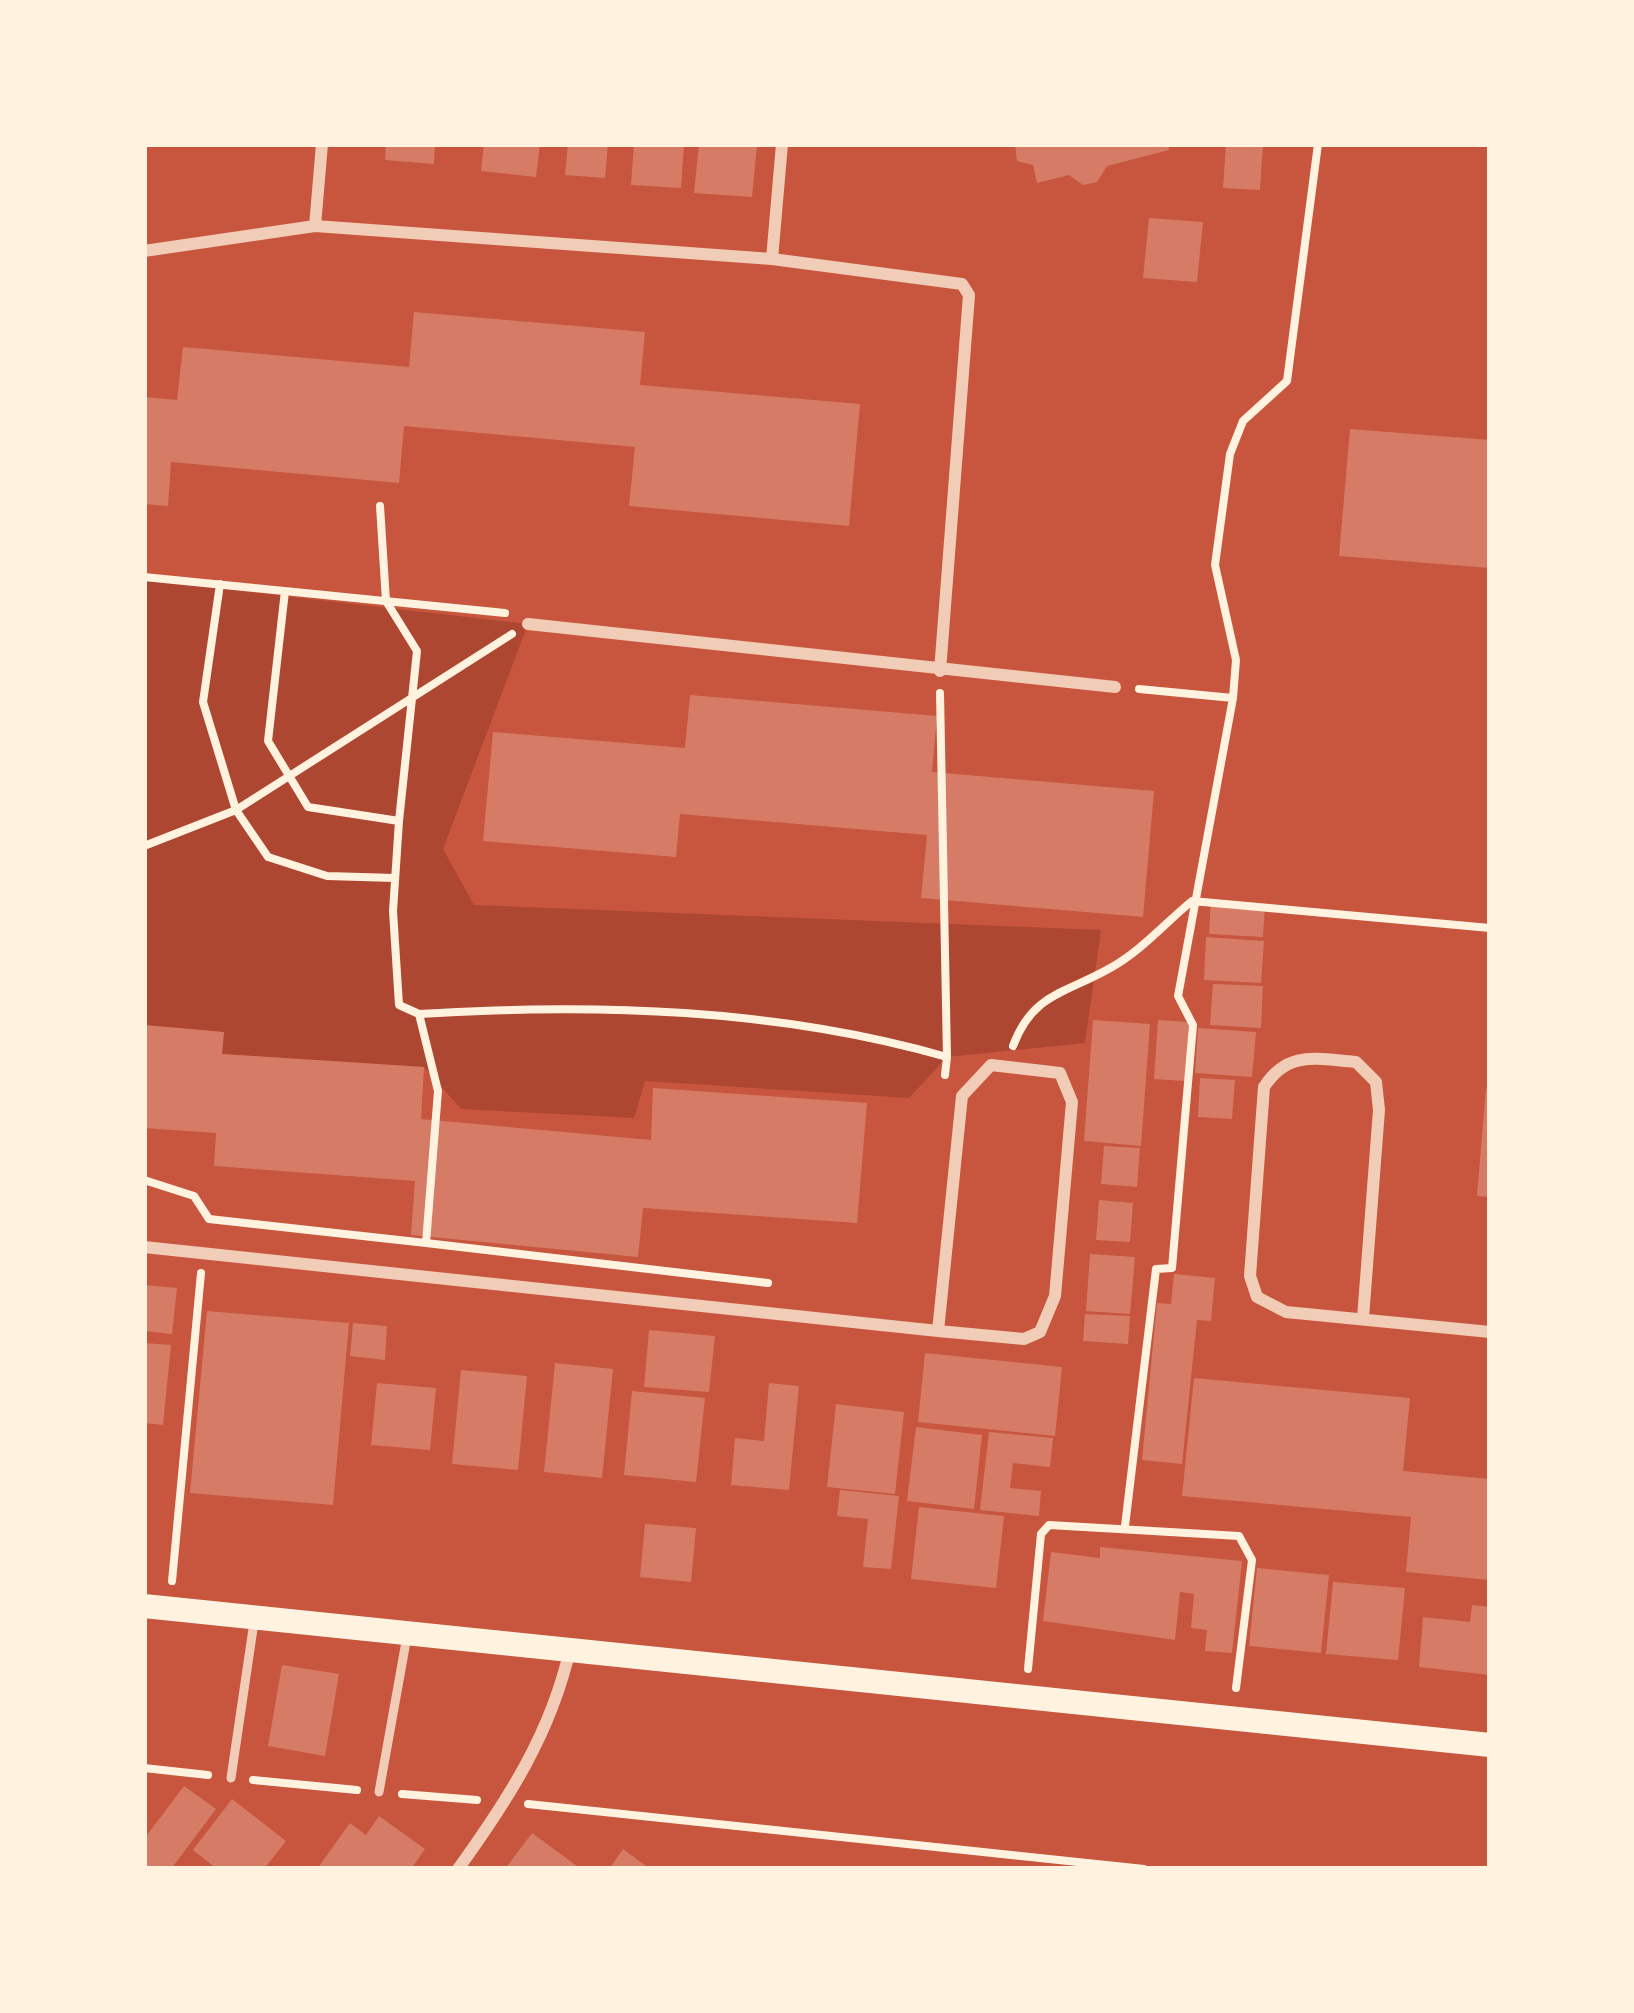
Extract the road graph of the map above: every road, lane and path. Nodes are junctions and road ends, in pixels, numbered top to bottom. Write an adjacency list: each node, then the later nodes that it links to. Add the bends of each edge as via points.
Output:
1 (322, 144): 4 (street)
2 (782, 144): 6 (street)
3 (1318, 144): 15 (path, via 1287,381 1243,421 1230,454 1215,565 1236,660)
4 (315, 226): 5 (street); 6 (street)
5 (144, 251)
6 (772, 259): 13 (street, via 947,279 969,295)
7 (380, 506): 11 (path)
8 (144, 577): 9 (path)
9 (220, 584): 10 (path); 16 (path, via 203,702)
10 (285, 591): 11 (path); 17 (path, via 268,741 308,807)
11 (386, 601): 12 (path, via 506,614); 17 (path, via 417,651)
12 (528, 624): 13 (street); 16 (path)
13 (940, 671): 14 (street); 23 (path)
14 (1115, 687): 15 (path)
15 (1233, 698): 20 (path)
16 (236, 810): 18 (path); 19 (path, via 268,856 327,876)
17 (399, 820): 19 (path)
18 (144, 846)
19 (395, 878): 22 (path, via 399,1005)
20 (1192, 902): 21 (path); 24 (path, via 1113,967 1023,1018); 34 (path, via 1178,996 1193,1025 1172,1268 1156,1269)
21 (1490, 928)
22 (419, 1014): 23 (path, via 545,1006 742,1018 880,1038); 27 (path, via 438,1090)
23 (947, 1058): 25 (path)
24 (1007, 1064): 32 (street, via 978,1073 962,1096); 32 (street, via 1060,1073 1072,1102 1055,1297 1040,1332 1024,1339)
25 (945, 1079)
26 (144, 1180): 27 (path, via 194,1196 209,1219)
27 (426, 1244): 30 (path)
28 (144, 1247): 29 (street)
29 (202, 1254): 32 (street); 35 (path)
30 (780, 1284)
31 (1363, 1318): 31 (street, via 1376,1082 1356,1062 1295,1058 1264,1087 1250,1276 1257,1297 1275,1309); 33 (street)
32 (938, 1331)
33 (1490, 1333)
34 (1125, 1526): 39 (path, via 1061,1522 1041,1534); 40 (path, via 1239,1536 1249,1546)
35 (156, 1608): 36 (main road)
36 (254, 1617): 37 (main road); 43 (lane)
37 (408, 1631): 38 (main road); 44 (lane)
38 (570, 1647): 39 (main road); 45 (street, via 543,1734)
39 (1025, 1700): 40 (main road)
40 (1232, 1720): 41 (main road)
41 (1490, 1744)
42 (144, 1768): 43 (path)
43 (231, 1778): 44 (path)
44 (379, 1792): 45 (path)
45 (506, 1802): 46 (street); 47 (path)
46 (458, 1869)
47 (1144, 1869)

